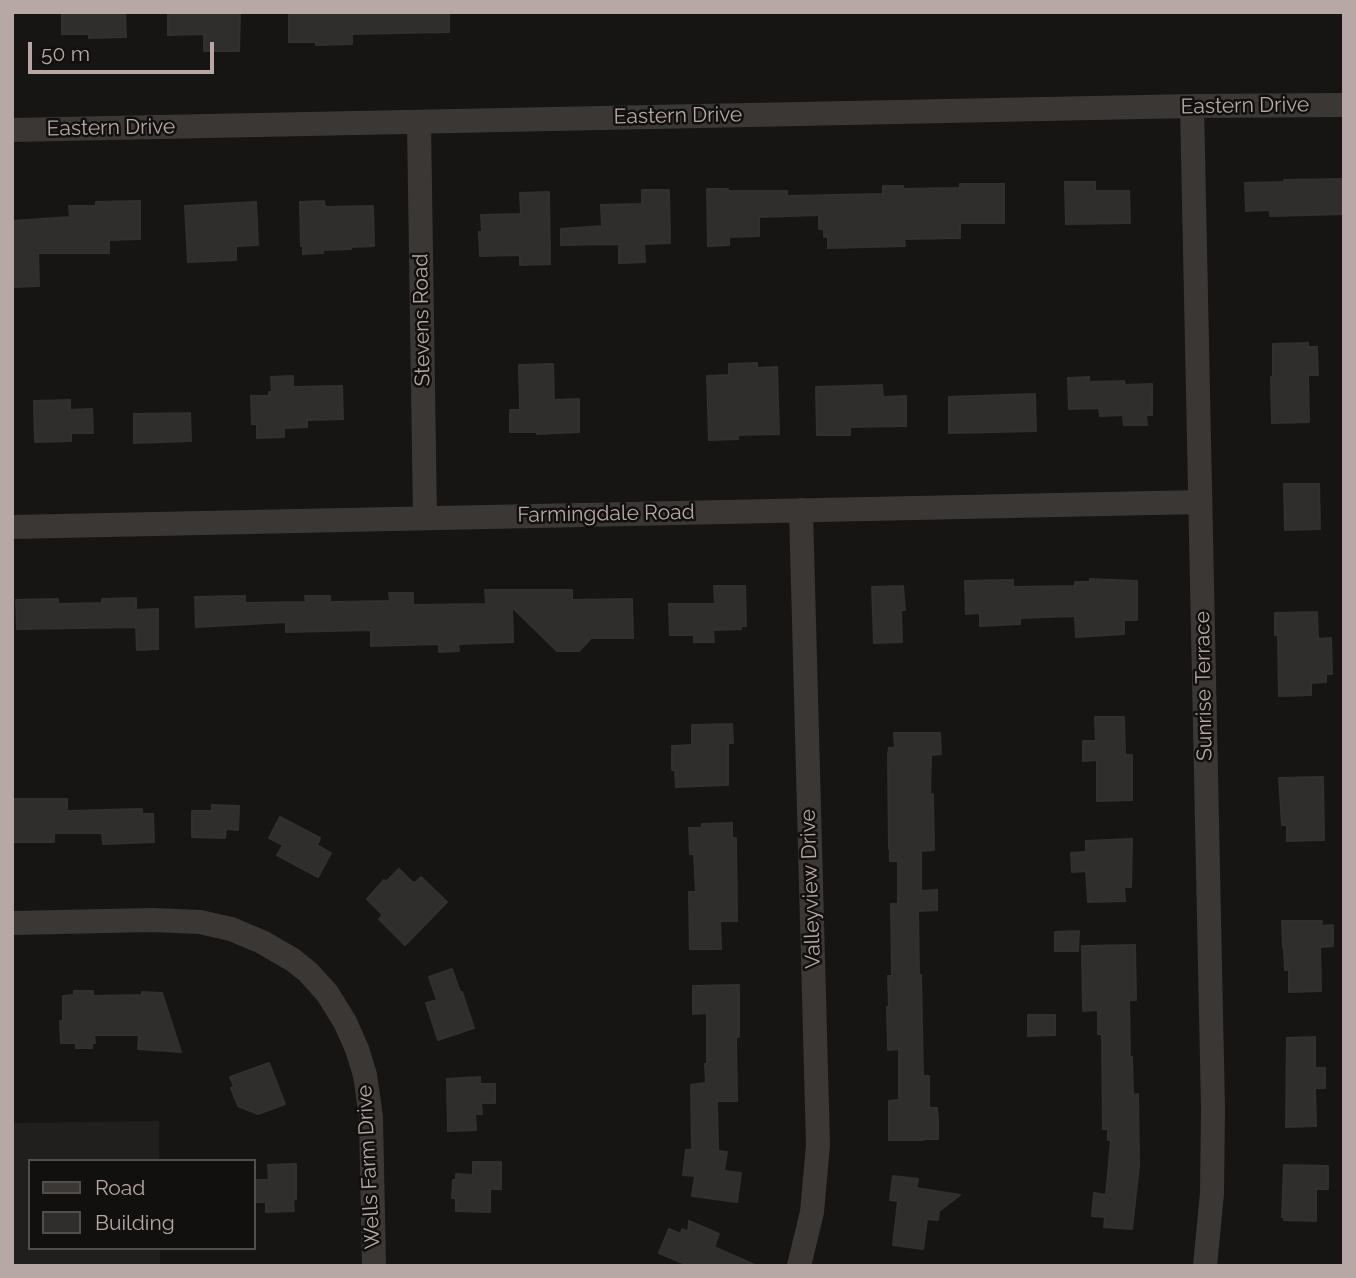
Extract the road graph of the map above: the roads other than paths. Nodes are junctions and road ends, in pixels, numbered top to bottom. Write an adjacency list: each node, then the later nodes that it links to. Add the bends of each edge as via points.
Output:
1 (1344, 105): 2 (street, Eastern Drive)
2 (1192, 106): 3 (street, Eastern Drive); 5 (street, Sunrise Terrace)
3 (419, 122): 4 (street, Eastern Drive); 7 (street, Stevens Road)
4 (12, 130)
5 (1200, 502): 6 (street, Farmingdale Road); 12 (street, Sunrise Terrace, via 1213,1118)
6 (801, 510): 7 (street, Farmingdale Road); 11 (street, Valleyview Drive, via 818,1145 812,1212)
7 (425, 518): 8 (street, Farmingdale Road)
8 (12, 527)
9 (12, 923): 10 (street, Wells Farm Drive, via 200,922 262,942 308,972 338,1010 362,1061 371,1116)
10 (374, 1266)
11 (799, 1266)
12 (1205, 1266)

